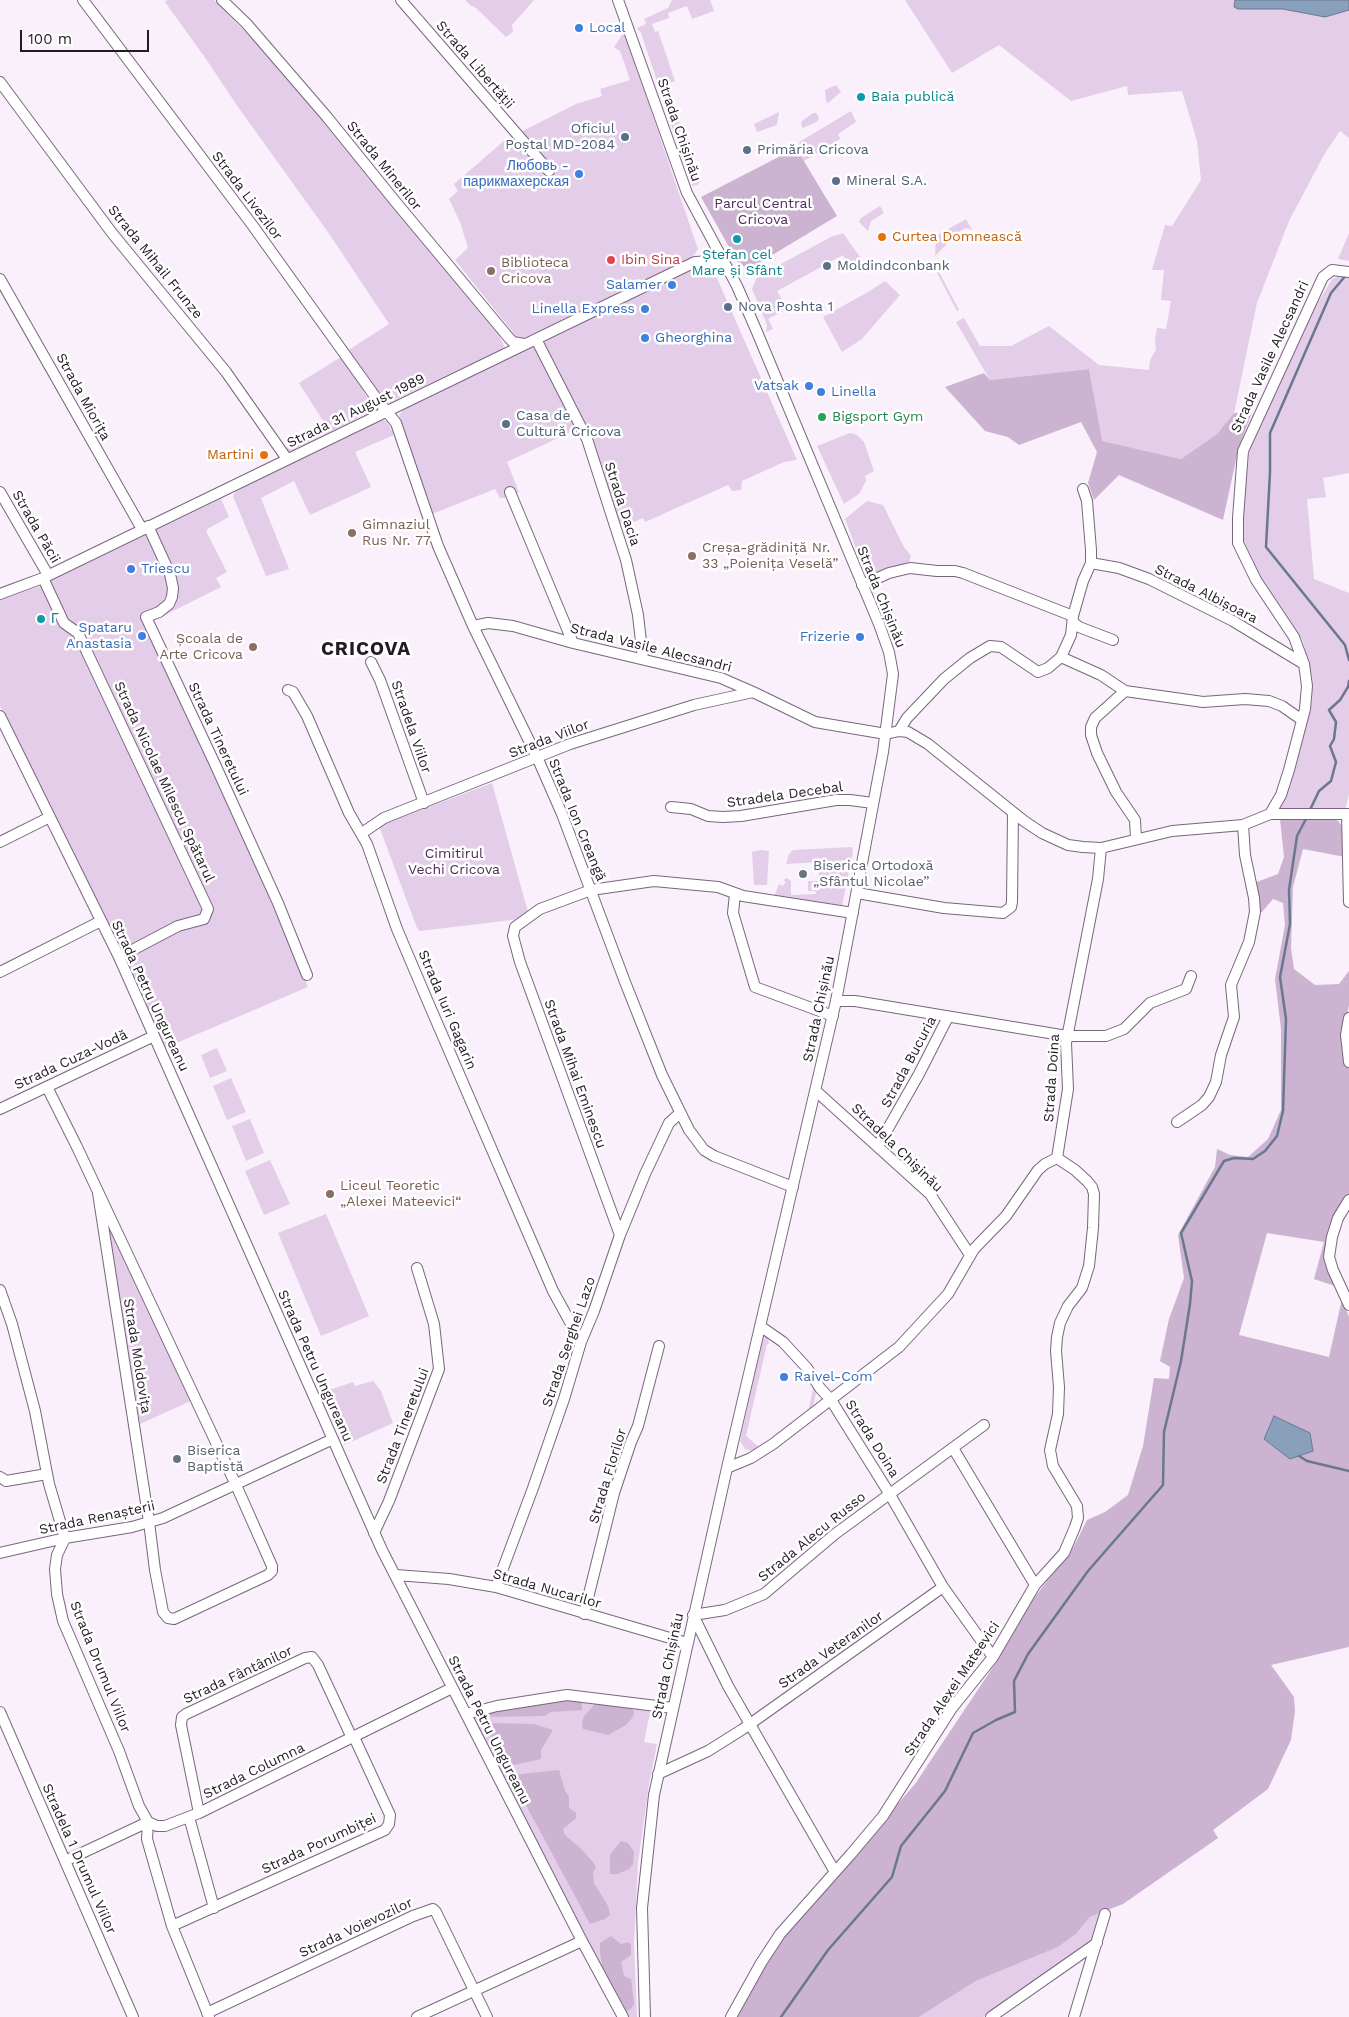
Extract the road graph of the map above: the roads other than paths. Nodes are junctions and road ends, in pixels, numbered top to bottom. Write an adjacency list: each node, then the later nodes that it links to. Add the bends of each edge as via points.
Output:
1 (83, 0): 12 (street, Strada Livezilor, via 253,226)
2 (222, 0): 11 (street, Strada Minerilor, via 327,117 509,338)
3 (401, 0): 6 (street, Strada Libertății)
4 (618, 0): 7 (street, Strada Chișinău, via 683,184)
5 (0, 82): 13 (street, Strada Mihail Frunze, via 112,233 226,372)
6 (549, 171)
7 (725, 264): 10 (street, Strada 31 August 1989, via 706,260 695,262); 20 (street, Strada Chișinău, via 757,332)
8 (1346, 272): 29 (street, Strada Vasile Alecsandri, via 1332,270 1323,277 1243,451 1238,543 1256,580 1294,637)
9 (0, 278): 17 (street, Strada Miorița)
10 (536, 339): 11 (street, Strada 31 August 1989); 27 (street, Strada Dacia, via 587,439 626,560 638,615)
11 (525, 344): 12 (street, Strada 31 August 1989)
12 (386, 412): 13 (street, Strada 31 August 1989); 23 (street, Strada Ion Creangă, via 396,424 438,546)
13 (287, 459): 17 (street, Strada 31 August 1989)
14 (1083, 489): 18 (street, via 1087,501)
15 (0, 492): 19 (street, Strada Păcii)
16 (510, 492): 25 (street)
17 (145, 527): 19 (street, Strada 31 August 1989); 58 (street, Strada Tineretului, via 170,574 173,588 169,604 146,617 278,903)
18 (1091, 563): 22 (street); 29 (street, Strada Albișoara, via 1119,568 1149,580 1233,621)
19 (45, 577): 21 (street, Strada 31 August 1989); 56 (street, Strada Nicolae Milescu Spătarul, via 64,623 78,633 208,909 204,919 178,926)
20 (862, 585): 22 (street, via 910,568 955,571 1065,611); 36 (street, Strada Chișinău, via 892,665 893,685)
21 (0, 594)
22 (1073, 619): 24 (street, via 1079,626); 26 (street, via 1071,635)
23 (473, 626): 25 (street, Strada Vasile Alecsandri, via 488,623 513,626); 37 (street, Strada Ion Creangă)
24 (1113, 640)
25 (573, 643): 27 (street, Strada Vasile Alecsandri)
26 (1061, 657): 31 (street); 35 (street, via 1038,672 1001,647 990,646 944,679)
27 (643, 659): 32 (street, Strada Vasile Alecsandri, via 721,678)
28 (371, 662): 38 (street, Stradela Viilor)
29 (1304, 664): 34 (street, Strada Vasile Alecsandri, via 1307,696)
30 (288, 690): 46 (street, Strada Iuri Gagarin, via 307,716 349,813)
31 (1125, 691): 34 (street, via 1203,702 1269,701); 47 (street, via 1095,718 1091,735 1116,792 1135,820)
32 (753, 692): 36 (street, Strada Vasile Alecsandri, via 815,722); 37 (street, Strada Viilor, via 694,705)
33 (0, 716): 44 (street, Strada Petru Ungureanu)
34 (1302, 720): 42 (street, Strada Vasile Alecsandri, via 1281,795)
35 (899, 731): 36 (street, Strada Vasile Alecsandri); 41 (street, via 916,735)
36 (886, 734): 39 (street, Strada Chișinău)
37 (537, 757): 38 (street, Strada Viilor); 50 (street, Strada Ion Creangă)
38 (424, 803): 46 (street, Strada Viilor, via 384,818)
39 (874, 803): 40 (street, Stradela Decebal, via 836,800 723,817); 51 (street, Strada Chișinău)
40 (671, 807)
41 (1012, 813): 49 (street, via 1055,840 1083,848); 51 (street, via 1012,902 1003,913 944,908)
42 (1270, 814): 43 (street); 45 (street)
43 (1348, 814): 53 (street)
44 (50, 817): 48 (street); 55 (street, Strada Petru Ungureanu)
45 (1243, 825): 47 (street, via 1179,830); 71 (street, via 1255,912 1249,942 1232,985 1234,1017 1209,1097)
46 (362, 833): 83 (street, Strada Iuri Gagarin, via 428,1002 553,1291)
47 (1136, 839): 49 (street)
48 (0, 842)
49 (1101, 848): 65 (street, Strada Doina, via 1074,1012)
50 (591, 890): 52 (street, via 654,881 718,887); 70 (street, Strada Ion Creangă, via 655,1058); 77 (street, Strada Mihai Eminescu, via 540,909 520,922 513,936)
51 (857, 893): 54 (street, Strada Chișinău)
52 (735, 894): 54 (street); 61 (street, via 733,913 755,987)
53 (1349, 902)
54 (853, 913): 60 (street, Strada Chișinău)
55 (101, 921): 56 (street, Strada Petru Ungureanu); 57 (street)
56 (119, 957): 64 (street, Strada Petru Ungureanu)
57 (0, 972)
58 (307, 975)
59 (1192, 976): 65 (street, Strada Bucuria, via 1186,989 1150,1003 1113,1034)
60 (836, 1001): 61 (street, Strada Chișinău); 62 (street, Strada Bucuria, via 854,1001)
61 (833, 1016): 68 (street, Strada Chișinău)
62 (948, 1017): 65 (street, Strada Bucuria); 72 (street, Strada Bucuria)
63 (1349, 1018): 66 (street, via 1346,1035)
64 (154, 1036): 67 (street, Strada Cuza-Vodă); 87 (street, Strada Petru Ungureanu)
65 (1067, 1036): 73 (street, Strada Doina, via 1068,1089)
66 (1349, 1062)
67 (47, 1087): 69 (street, Strada Cuza-Vodă); 75 (street, Strada Moldovița)
68 (816, 1091): 72 (street, Stradela Chişinău); 74 (street, Strada Chișinău)
69 (0, 1109)
70 (680, 1113): 74 (street, Strada Ion Creangă, via 704,1150); 77 (street, Strada Serghei Lazo, via 669,1123)
71 (1177, 1122)
72 (878, 1146): 78 (street, Stradela Chişinău, via 930,1194)
73 (1056, 1158): 78 (street, Strada Doina, via 1038,1170 1006,1216); 99 (street, Strada Alexei Mateevici, via 1075,1170 1092,1187 1094,1204 1085,1280 1068,1306 1057,1337 1058,1406 1050,1450 1052,1466 1076,1502 1078,1518 1064,1553)
74 (793, 1187): 82 (street, Strada Chișinău)
75 (98, 1193): 92 (street, Strada Moldovița); 94 (street, Strada Moldovița)
76 (1349, 1200): 81 (street, via 1338,1218 1330,1257)
77 (620, 1235): 83 (street, Strada Serghei Lazo)
78 (970, 1255): 85 (street, Strada Doina, via 948,1294 918,1328 899,1347)
79 (417, 1268): 95 (street, Strada Tineretului, via 434,1324 439,1369 392,1494)
80 (0, 1290): 90 (street, via 35,1411)
81 (1349, 1304)
82 (760, 1326): 85 (street, via 783,1342); 89 (street, Strada Chișinău)
83 (581, 1342): 100 (street, Strada Serghei Lazo)
84 (659, 1346): 102 (street, Strada Florilor, via 638,1426 614,1493)
85 (831, 1400): 89 (street, Strada Doina, via 773,1444); 93 (street, Strada Doina)
86 (984, 1425): 88 (street, Strada Alecu Russo)
87 (333, 1439): 92 (street, Strada Renașterii); 95 (street, Strada Petru Ungureanu)
88 (953, 1448): 93 (street, Strada Alecu Russo); 99 (street)
89 (727, 1468): 103 (street, Strada Chișinău)
90 (47, 1474): 91 (street, via 6,1481); 96 (street)
91 (0, 1477)
92 (236, 1485): 94 (street, Strada Renașterii); 94 (street, Strada Moldovița, via 272,1571 268,1576 174,1619 166,1616 160,1598)
93 (889, 1493): 101 (street); 103 (street, Strada Alecu Russo, via 764,1594 725,1610)
94 (149, 1522): 96 (street, Strada Renașterii)
95 (374, 1532): 98 (street, Strada Petru Ungureanu)
96 (65, 1538): 97 (street, Strada Renașterii); 114 (street, Strada Drumul Viilor, via 55,1569 63,1621)
97 (0, 1553)
98 (396, 1575): 100 (street, Strada Nucarilor); 106 (street, Strada Petru Ungureanu)
99 (1035, 1585): 105 (street, Strada Alexei Mateevici)
100 (496, 1587): 102 (street, Strada Nucarilor)
101 (944, 1587): 105 (street); 110 (street, Strada Veteranilor)
102 (584, 1614): 104 (street, Strada Nucarilor)
103 (693, 1615): 104 (street, Strada Chișinău); 110 (street)
104 (688, 1643): 107 (street, Strada Chișinău)
105 (993, 1657): 116 (street, Strada Alexei Mateevici, via 963,1693 883,1816)
106 (452, 1688): 109 (street, Strada Petru Ungureanu); 111 (street, Strada Columna)
107 (673, 1708): 109 (street, via 566,1696); 112 (street, Strada Chișinău)
108 (0, 1712): 115 (street, Stradela 1 Drumul Viilor)
109 (466, 1714): 120 (street, Strada Petru Ungureanu)
110 (749, 1725): 112 (street, Strada Veteranilor, via 708,1751); 116 (street)
111 (353, 1738): 113 (street, Strada Columna); 113 (street, Strada Fântânilor, via 312,1657 193,1711 182,1717 181,1725); 117 (street, Strada Porumbiței, via 390,1815 385,1830)
112 (658, 1774): 128 (street, Strada Chișinău, via 642,1908)
113 (194, 1815): 114 (street, Strada Columna, via 165,1826); 117 (street, Strada Fântânilor)
114 (148, 1822): 115 (street, Strada Columna); 119 (street, Strada Drumul Viilor, via 147,1840)
115 (65, 1861): 124 (street, Stradela 1 Drumul Viilor)
116 (835, 1872): 129 (street, Strada Alexei Mateevici, via 780,1934)
117 (214, 1908): 119 (street, Strada Porumbiței)
118 (1105, 1914): 121 (street)
119 (172, 1926): 123 (street, Strada Drumul Viilor)
120 (582, 1941): 122 (street); 127 (street, Strada Petru Ungureanu)
121 (1097, 1943): 130 (street); 131 (street)
122 (474, 1991): 123 (street, Strada Voievozilor, via 436,1912 431,1909); 125 (street); 126 (street)
123 (208, 2015)
124 (133, 2017)
125 (417, 2017)
126 (487, 2017)
127 (623, 2017)
128 (645, 2017)
129 (731, 2017)
130 (990, 2017)
131 (1074, 2017)

